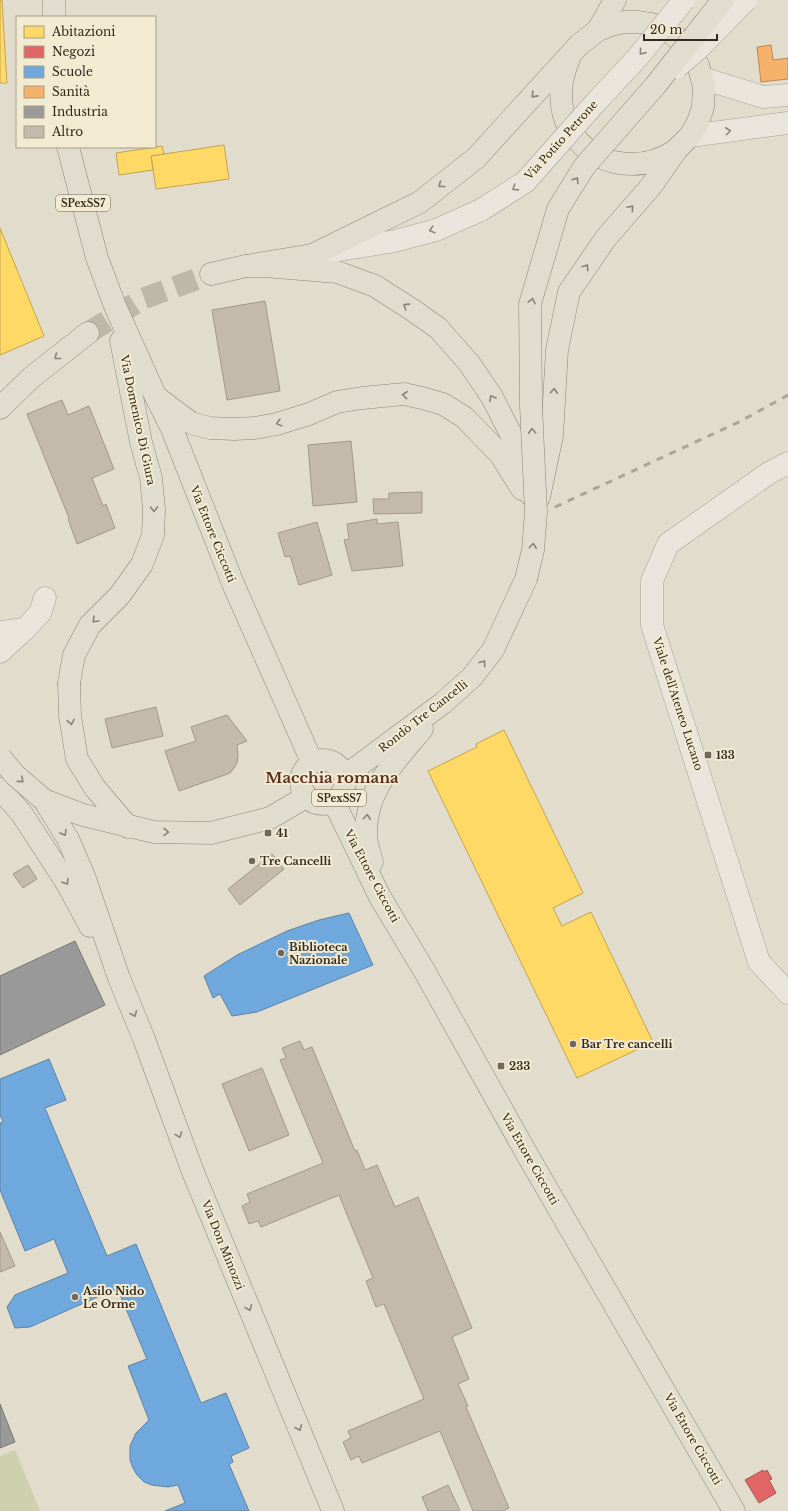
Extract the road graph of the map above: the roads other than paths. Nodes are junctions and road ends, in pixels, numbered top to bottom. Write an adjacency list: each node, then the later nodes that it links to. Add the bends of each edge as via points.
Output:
1 (54, 0): 7 (main road)
2 (615, 0): 8 (main road)
3 (674, 0): 9 (street)
4 (684, 0): 17 (street, Via Potito Petrone, one-way to 17, bridge, via 638,57 525,182 481,210 436,230 395,241)
5 (723, 0): 12 (main road, bridge)
6 (746, 0): 12 (street, bridge, via 698,49)
7 (54, 16)
8 (598, 30): 9 (main road, via 625,22 639,22 652,24); 10 (main road)
9 (672, 34): 11 (main road, via 685,44 698,65)
10 (579, 45): 15 (main road, via 569,58 560,90 563,112 569,128 579,141 602,158 638,165 666,156); 17 (main road, one-way to 17, via 476,158 420,202)
11 (702, 78): 13 (street, via 763,97); 15 (main road, via 703,107 698,122)
12 (655, 86): 25 (main road, one-way to 12, bridge, via 530,304 558,209 584,167)
13 (788, 95)
14 (788, 123): 15 (street, one-way to 14)
15 (684, 142): 25 (main road, one-way to 15, bridge, via 552,436 557,350 569,292 606,238 652,185)
16 (68, 148): 20 (main road, SPexSS7, via 97,258)
17 (312, 255): 18 (main road)
18 (246, 266): 19 (main road, Rondò Tre Cancelli); 25 (main road, Rondò Tre Cancelli, one-way to 18, bridge, via 517,446 492,397 469,363 438,328 375,286 337,272)
19 (211, 274)
20 (115, 306): 22 (main road, Via Ettore Ciccotti / SPexSS7); 38 (main road, Via Domenico Di Giura, one-way to 38, bridge, via 141,442 151,478 153,535 142,564 120,595 90,625 74,655 69,683 70,716 77,759 95,788)
21 (88, 333): 23 (main road, one-way to 23, via 32,377)
22 (156, 397): 25 (main road, one-way to 22, via 500,454 464,417 443,404 404,394 362,398 337,402 277,424 234,430 191,423); 32 (main road, Via Ettore Ciccotti / SPexSS7, via 172,429 234,586)
23 (0, 408)
24 (788, 463): 41 (street, Viale dell'Ateneo Lucano, via 769,473 668,544 652,581 652,625 759,962)
25 (536, 512): 30 (main road, Rondò Tre Cancelli, one-way to 25, bridge, via 472,677 493,650 526,579 533,550)
26 (45, 598): 27 (street, via 40,613)
27 (25, 629): 28 (street); 29 (street)
28 (0, 632)
29 (0, 652)
30 (443, 703): 33 (main road, Rondò Tre Cancelli); 39 (main road, one-way to 30, via 366,836 368,810 381,778)
31 (0, 757): 36 (main road, one-way to 36, bridge, via 15,775)
32 (312, 762): 33 (main road, SPexSS7, via 332,762 338,765); 35 (main road, SPexSS7, via 301,778 302,792)
33 (345, 776): 37 (main road, SPexSS7, via 344,791)
34 (0, 789): 40 (main road, one-way to 40, via 22,814 68,885)
35 (306, 797): 37 (main road, SPexSS7, via 319,805); 38 (main road, one-way to 35, via 154,832 211,833 270,818)
36 (44, 800): 38 (main road, via 83,815); 40 (main road, one-way to 40, via 68,839 84,876)
37 (334, 802): 39 (main road, Via Ettore Ciccotti / SPexSS7)
38 (128, 827)
39 (380, 896): 43 (main road, Via Ettore Ciccotti / SPexSS7)
40 (119, 978): 42 (main road, Via Don Minozzi, one-way to 42, via 193,1172)
41 (788, 993)
42 (333, 1511)
43 (734, 1511)

